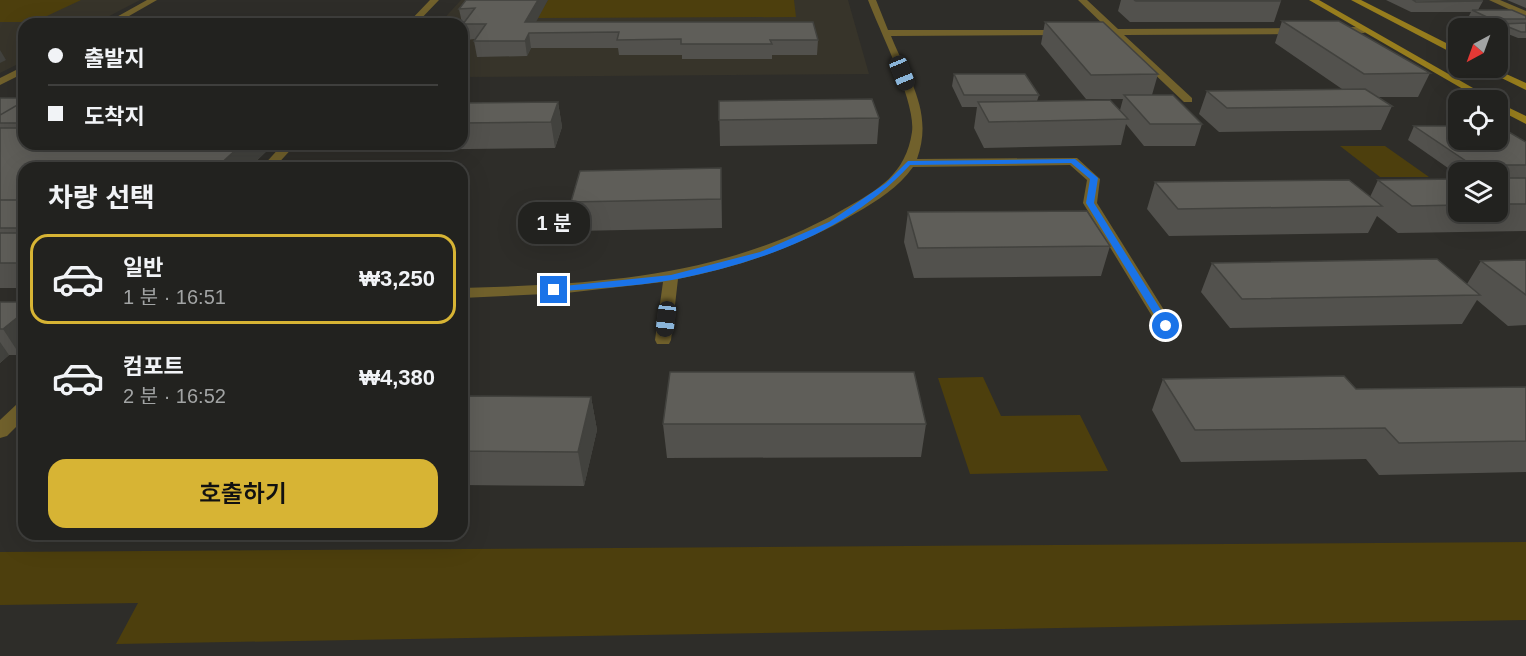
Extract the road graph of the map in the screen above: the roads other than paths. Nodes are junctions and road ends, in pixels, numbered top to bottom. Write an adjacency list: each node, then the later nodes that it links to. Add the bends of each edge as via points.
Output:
1 (153, 0): 9 (street)
2 (435, 0): 10 (street)
3 (872, 0): 15 (street)
4 (1082, 0): 14 (street)
5 (1313, 0): 11 (main road)
6 (1355, 0): 16 (main road)
7 (1493, 0): 8 (street)
8 (1526, 14)
9 (119, 18)
10 (417, 18)
11 (1364, 30): 13 (street); 21 (main road)
12 (1309, 31): 14 (street)
13 (1321, 31)
14 (1115, 32): 15 (street); 22 (street)
15 (885, 33): 27 (street, via 918,118)
16 (1448, 48)
17 (18, 72): 19 (street)
18 (1507, 78): 20 (main road)
19 (0, 82)
20 (1526, 87)
21 (1471, 90)
22 (1188, 100)
23 (1508, 111): 24 (main road)
24 (1526, 122)
25 (284, 150): 26 (street)
26 (273, 162)
27 (908, 163): 28 (street, via 889,184 832,224 763,254); 30 (street, via 1073,161 1094,178 1090,203)
28 (671, 277): 29 (street, via 595,287); 31 (street)
29 (468, 293)
30 (1166, 326)
31 (663, 340)
32 (18, 414): 33 (street)
33 (0, 431)

